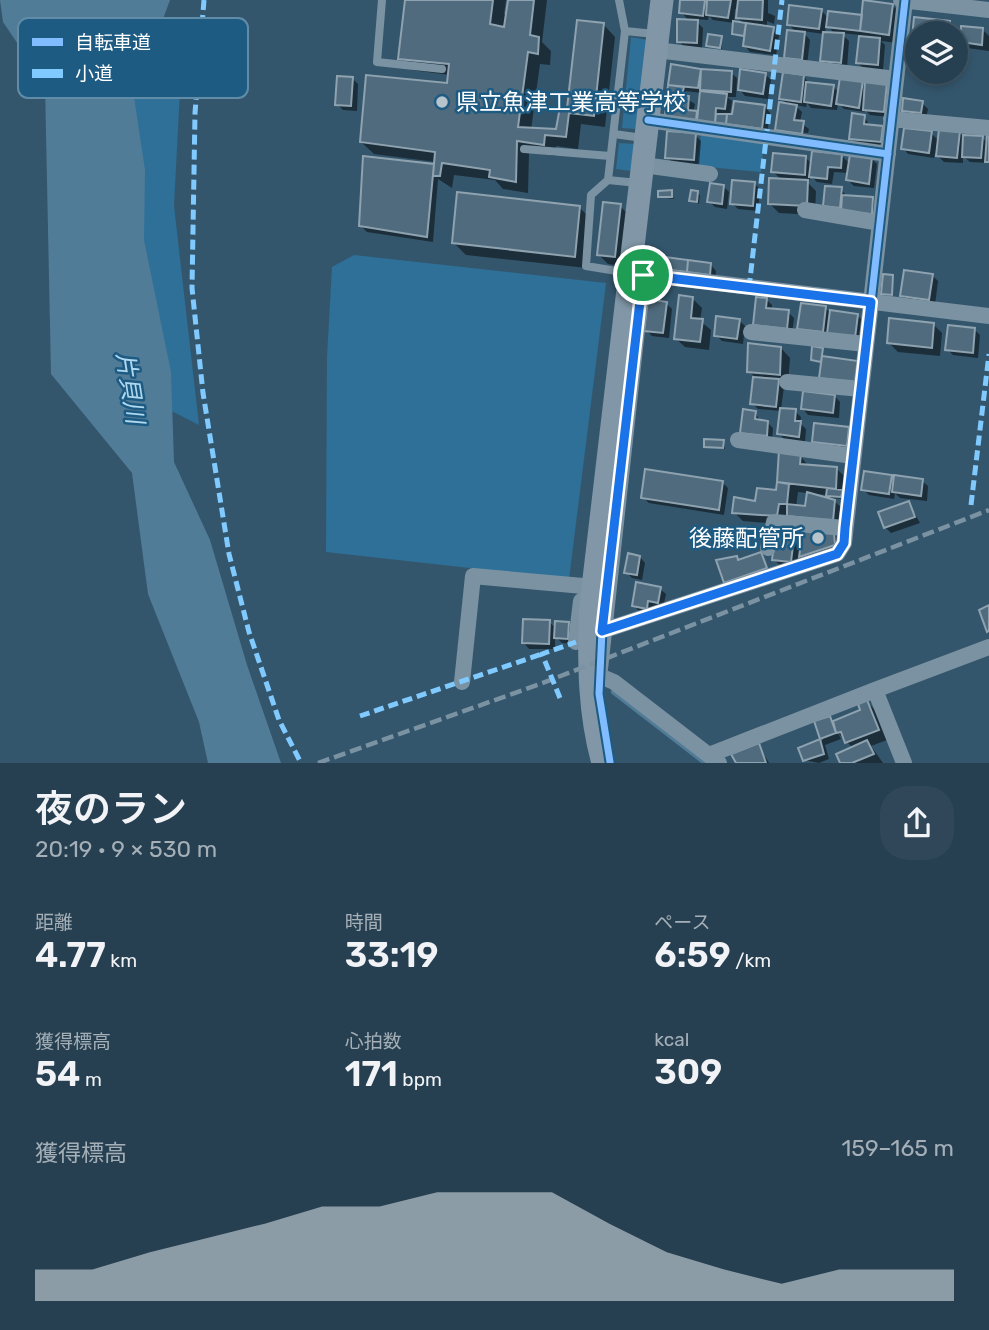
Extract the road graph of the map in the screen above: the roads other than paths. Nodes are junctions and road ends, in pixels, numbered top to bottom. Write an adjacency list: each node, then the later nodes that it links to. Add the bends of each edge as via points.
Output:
1 (382, 0): 8 (lane, via 376,62)
2 (619, 0): 6 (lane)
3 (662, 0): 7 (main road)
4 (904, 0): 5 (street); 9 (street)
5 (989, 10)
6 (625, 31): 7 (lane); 13 (lane)
7 (657, 42): 9 (street); 12 (main road)
8 (442, 69)
9 (896, 79): 10 (street)
10 (891, 119): 11 (street); 15 (street)
11 (989, 128)
12 (647, 130): 13 (lane); 15 (street); 17 (main road)
13 (614, 134): 16 (lane)
14 (524, 149): 16 (lane)
15 (888, 154): 21 (street)
16 (610, 156): 19 (lane)
17 (642, 174): 18 (street); 19 (lane); 22 (main road)
18 (710, 174)
19 (608, 180): 22 (lane, via 591,195 586,266)
20 (805, 210): 21 (street)
21 (880, 223): 23 (street)
22 (632, 273): 23 (street); 33 (street); 34 (street); 41 (main road, via 590,613 589,689 594,729)
23 (871, 302): 24 (street); 26 (street)
24 (989, 316)
25 (751, 332): 26 (street)
26 (866, 344): 28 (street)
27 (787, 382): 28 (street)
28 (861, 389): 30 (street)
29 (738, 440): 30 (street)
30 (853, 456): 31 (street)
31 (845, 528): 32 (street, via 774,522); 34 (street, via 837,554)
32 (768, 548)
33 (583, 586): 35 (street); 38 (street, via 473,576)
34 (602, 631): 37 (street)
35 (576, 642)
36 (989, 647): 39 (street)
37 (600, 676): 40 (street); 41 (street)
38 (462, 681)
39 (875, 690): 40 (street); 42 (street)
40 (714, 759)
41 (607, 762)
42 (904, 763)

